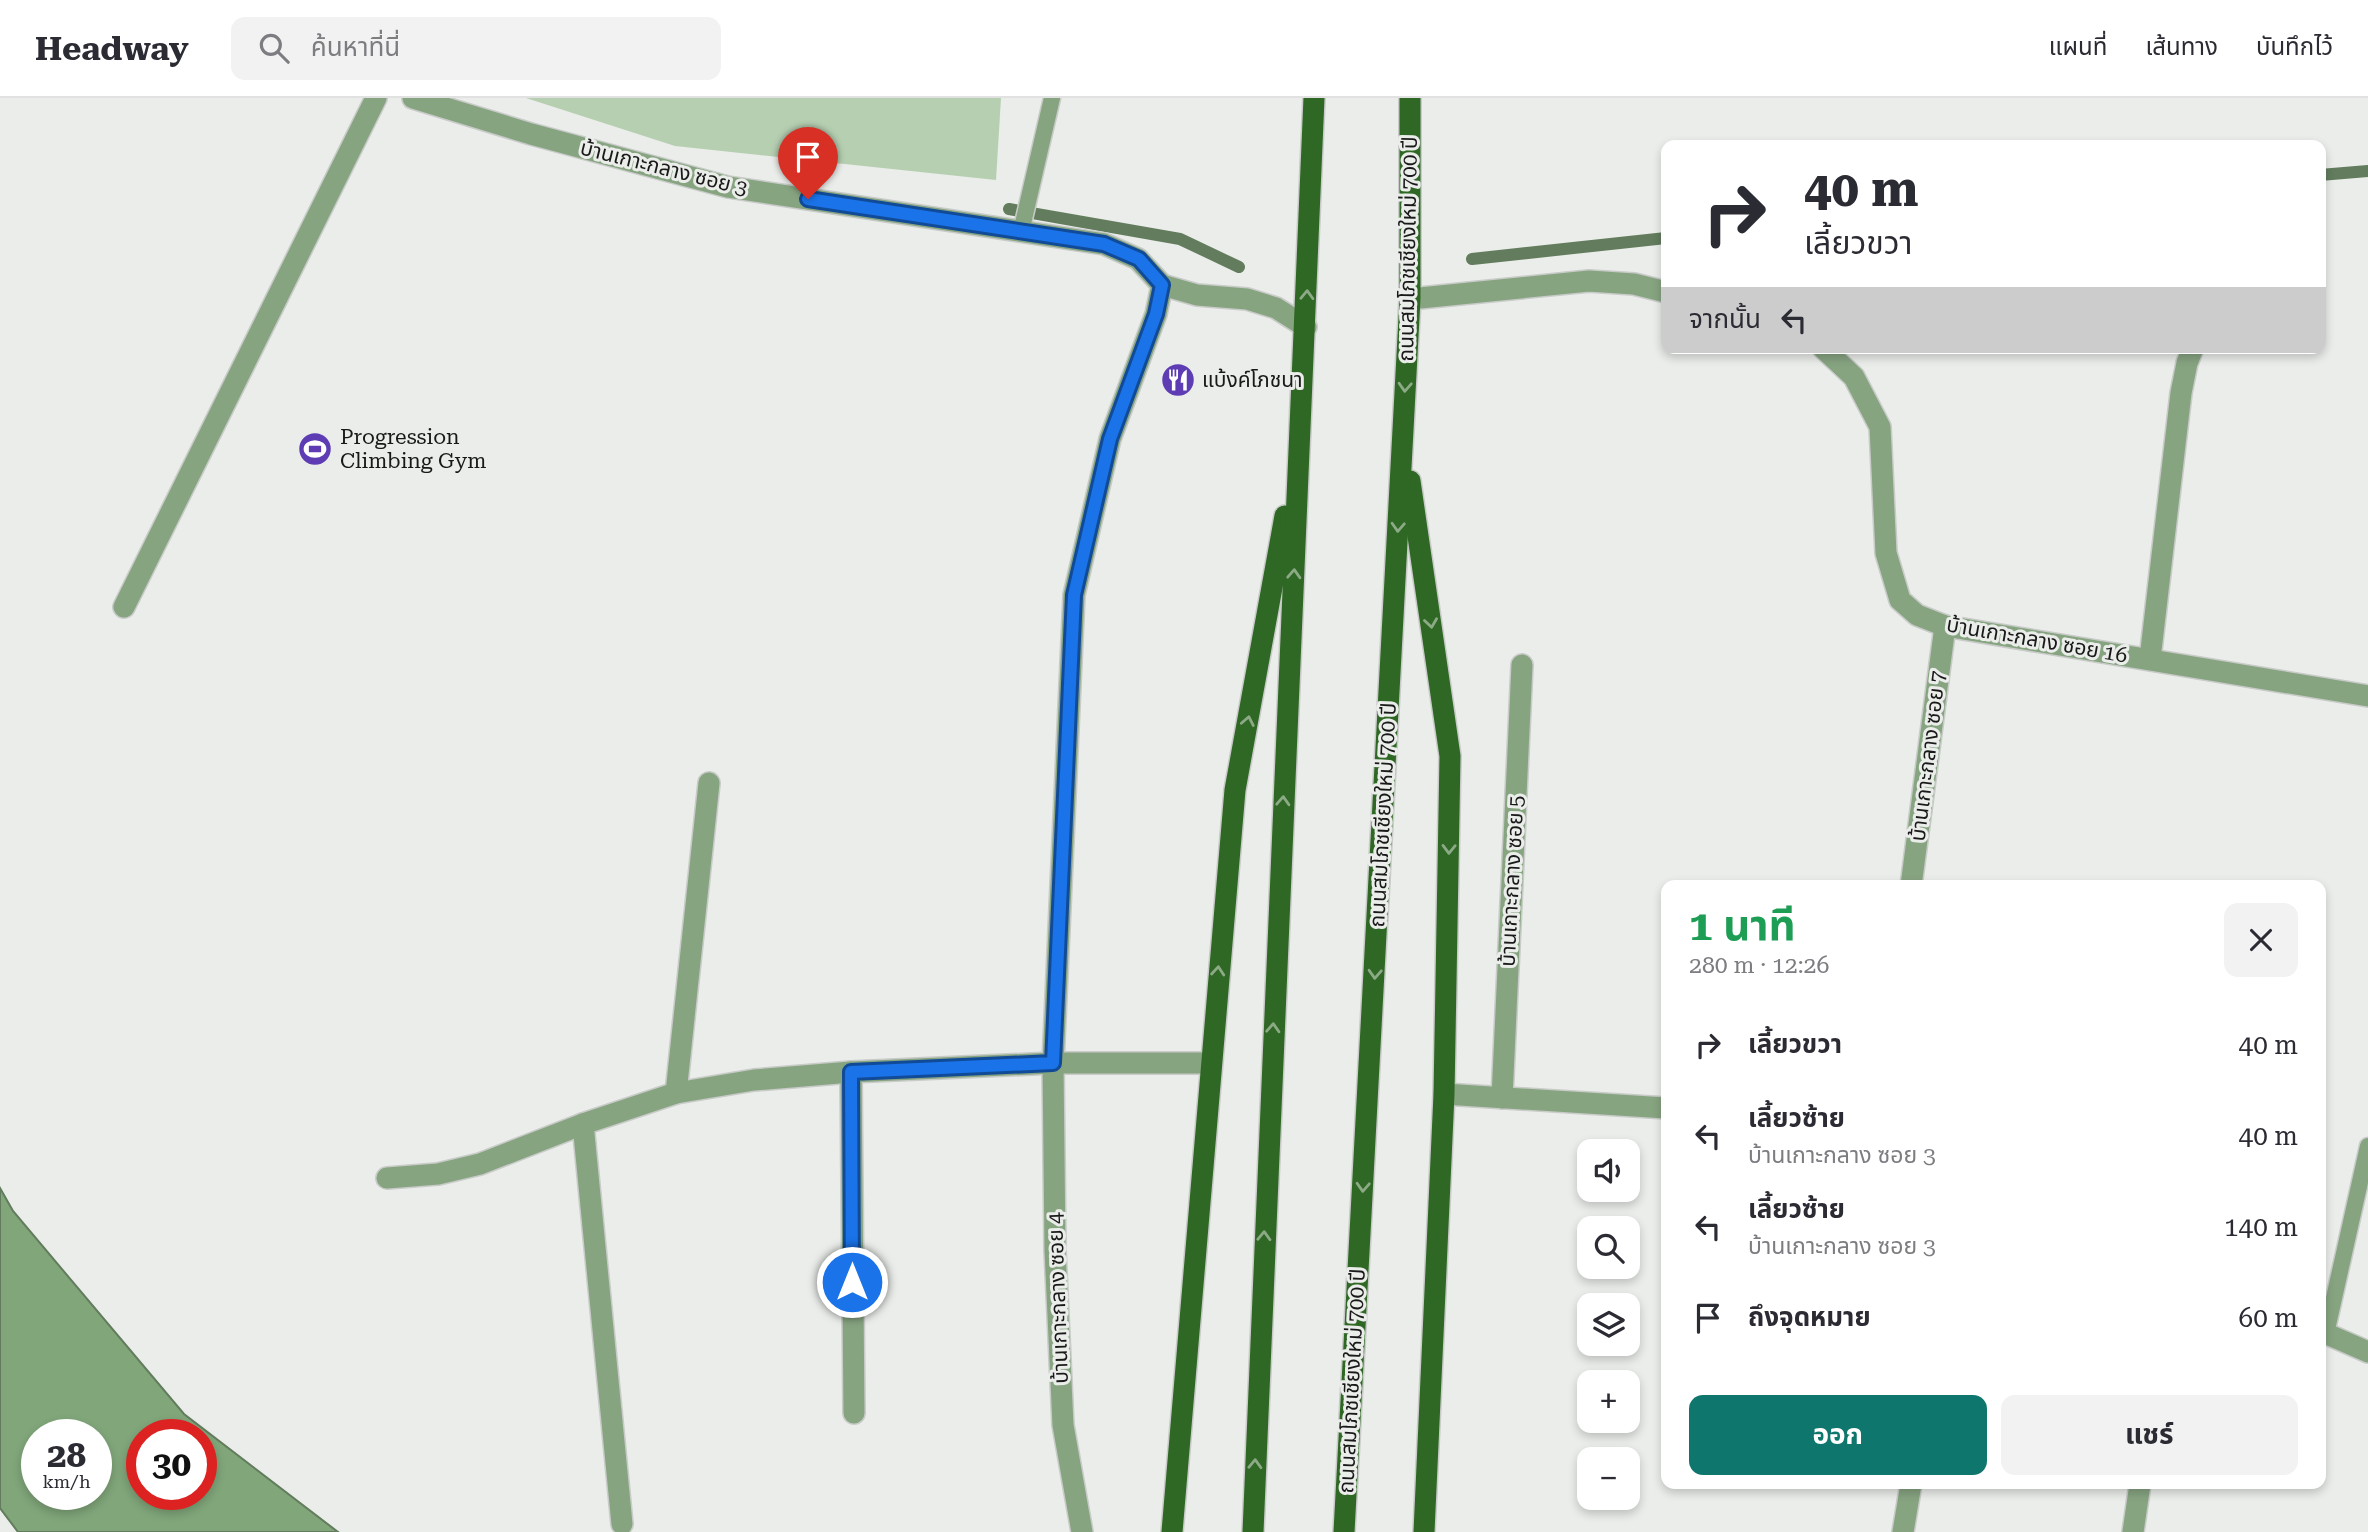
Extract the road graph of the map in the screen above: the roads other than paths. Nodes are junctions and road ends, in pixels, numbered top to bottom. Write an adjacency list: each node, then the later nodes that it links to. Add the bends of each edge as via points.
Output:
1 (376, 98): 15 (street)
2 (413, 98): 6 (street, บ้านเกาะกลาง ซอย 3, via 728,187)
3 (1052, 98): 6 (lane)
4 (1314, 98): 10 (main road, one-way to 4)
5 (1410, 98): 9 (main road, ถนนสมโภชเชียงใหม่ 700 ปี)
6 (1021, 232): 7 (street, บ้านเกาะกลาง ซอย 3, via 1104,244 1139,259)
7 (1162, 285): 10 (street, via 1197,295 1247,299 1276,308); 22 (street, via 1156,314 1110,439 1074,595)
8 (1661, 291): 9 (street, via 1589,281)
9 (1410, 299): 13 (main road, ถนนสมโภชเชียงใหม่ 700 ปี, one-way to 13)
10 (1306, 327): 14 (main road)
11 (1830, 354): 16 (street, บ้านเกาะกลาง ซอย 16, via 1854,377 1880,427 1886,553 1900,600 1917,615)
12 (2191, 354): 17 (street, via 2181,393)
13 (1403, 434): 26 (main road, one-way to 26, via 1450,756); 42 (main road, ถนนสมโภชเชียงใหม่ 700 ปี, one-way to 42)
14 (1300, 437): 23 (main road, one-way to 14, via 1235,790); 41 (main road, one-way to 14)
15 (124, 607)
16 (1945, 626): 17 (street, บ้านเกาะกลาง ซอย 16); 21 (street, บ้านเกาะกลาง ซอย 7)
17 (2150, 659): 19 (street, บ้านเกาะกลาง ซอย 16)
18 (1522, 665): 27 (street, บ้านเกาะกลาง ซอย 5)
19 (2368, 696)
20 (709, 783): 25 (street)
21 (1912, 880)
22 (1053, 1063): 23 (street); 24 (street); 39 (street, บ้านเกาะกลาง ซอย 4, via 1063,1425)
23 (1210, 1063): 40 (main road)
24 (851, 1072): 25 (street, via 754,1080); 35 (street)
25 (676, 1093): 29 (street)
26 (1444, 1094): 27 (street); 43 (main road)
27 (1502, 1098): 28 (street)
28 (1661, 1108)
29 (583, 1124): 31 (street, via 480,1164 438,1174); 38 (street)
30 (2368, 1146): 32 (lane)
31 (387, 1178)
32 (2326, 1321)
33 (2326, 1334): 34 (street)
34 (2368, 1352)
35 (854, 1413)
36 (1909, 1489): 44 (street)
37 (2139, 1489): 45 (street)
38 (622, 1524)
39 (1082, 1532)
40 (1172, 1532)
41 (1253, 1532)
42 (1344, 1532)
43 (1424, 1532)
44 (1903, 1532)
45 (2133, 1532)

